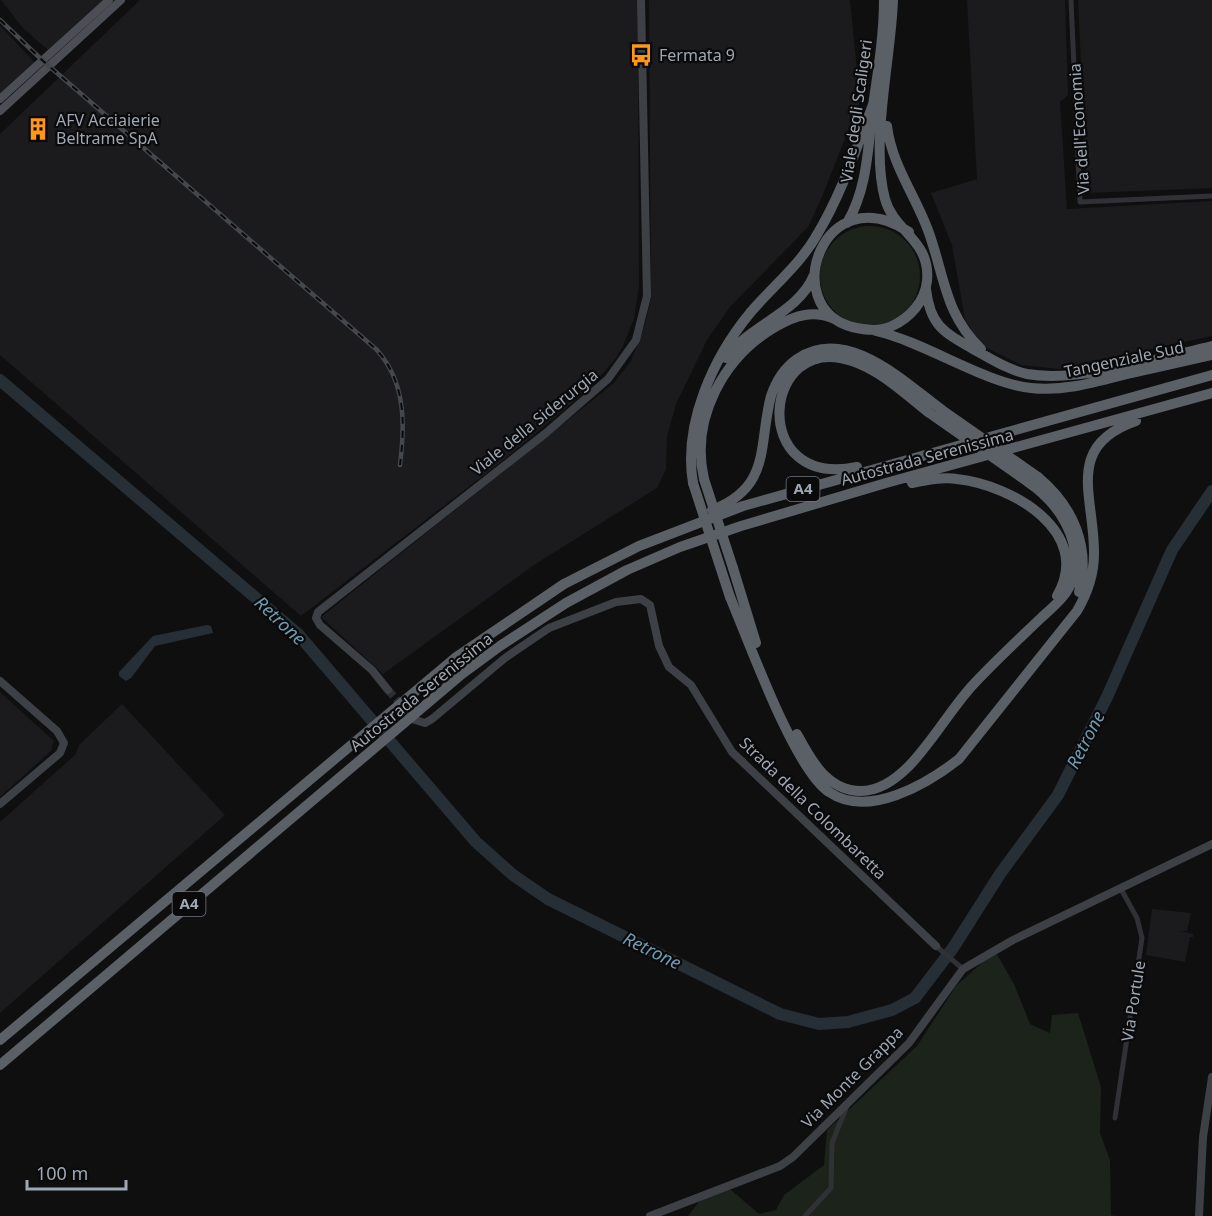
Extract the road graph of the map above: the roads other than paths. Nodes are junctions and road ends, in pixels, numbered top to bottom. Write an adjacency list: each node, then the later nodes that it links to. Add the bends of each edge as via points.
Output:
1 (109, 0): 7 (main road)
2 (121, 0): 9 (main road)
3 (641, 0): 31 (street, Viale della Siderurgia, via 647,296 636,340 608,379 546,433 318,612 320,625 372,670)
4 (884, 0): 8 (highway, Viale degli Scaligeri)
5 (893, 0): 8 (highway, Viale degli Scaligeri)
6 (1071, 0): 10 (street, Via dell'Economia, via 1080,202)
7 (0, 99)
8 (879, 102): 11 (highway, Viale degli Scaligeri, via 857,207); 12 (highway, Viale degli Scaligeri, via 885,199 891,213); 19 (highway, via 897,167 929,232 948,301 957,321); 21 (highway, via 818,234 742,323)
9 (0, 111)
10 (1212, 196)
11 (848, 223): 12 (highway, via 881,219); 13 (highway, Viale degli Scaligeri, via 824,242)
12 (909, 232): 14 (highway, Viale degli Scaligeri, via 926,260)
13 (814, 274): 15 (highway, via 821,300); 21 (highway, Viale degli Scaligeri, via 801,296 731,351)
14 (926, 287): 16 (highway, via 910,314 890,327); 19 (highway, Tangenziale Sud, via 933,320 942,330)
15 (839, 321): 16 (highway); 25 (highway, via 823,315 799,315 764,334 735,361 720,382 706,415)
16 (873, 330): 18 (highway, Tangenziale Sud, via 1031,388 1086,384)
17 (1212, 346): 19 (highway, Tangenziale Sud, via 1063,375 1026,373)
18 (1212, 355)
19 (992, 360)
20 (1212, 375): 23 (highway, Autostrada Serenissima / A4)
21 (709, 383): 25 (highway, via 693,432 690,461)
22 (1212, 395): 26 (highway, Autostrada Serenissima / A4); 29 (highway, via 1122,426 1096,449 1086,476 1094,541 1092,573 1084,599)
23 (1052, 418): 24 (highway, bridge, via 954,441 862,466 829,470 807,464 791,449 783,434 778,407 784,386 794,373 816,360 834,357 853,361 872,370 928,412); 27 (highway, Autostrada Serenissima / A4, via 743,506 639,546)
24 (1033, 479): 27 (highway, bridge, via 876,363 855,352 831,348 804,355 786,369 776,384 769,405 762,459 741,492 723,506 590,565); 28 (highway, via 1058,510 1071,535 1074,556 1070,587); 29 (highway, via 1052,489 1067,509 1083,550 1082,582)
25 (698, 481): 28 (highway, bridge, via 733,568 756,643 795,730 822,773 836,784 868,790 909,766 972,687); 29 (highway, bridge, via 730,597 766,685 817,783 830,794 852,802 873,801 938,775 959,759)
26 (754, 522): 28 (highway, via 931,479 956,478 984,484 1047,519 1063,542 1067,560 1064,582); 39 (highway, Autostrada Serenissima / A4, via 651,559 566,603 478,662)
27 (564, 584): 38 (highway, Autostrada Serenissima / A4, via 480,640 387,714)
28 (1037, 622)
29 (1067, 624)
30 (0, 681): 33 (street, via 57,731 64,743)
31 (388, 690)
32 (414, 720): 36 (street, Strada della Colombaretta, via 425,723 432,719 505,658 549,628 616,602 641,599 650,605 669,667 691,685 732,752)
33 (0, 804)
34 (1212, 844): 35 (street, Via Monte Grappa)
35 (1121, 889): 37 (street, Via Monte Grappa, via 1013,940); 42 (street, Via Portule, via 1137,918 1142,938)
36 (936, 946): 37 (street)
37 (963, 969): 41 (street, Via Monte Grappa, via 909,1043)
38 (0, 1040)
39 (0, 1065)
40 (1212, 1077): 45 (street, via 1203,1137)
41 (851, 1097): 43 (street, Via Monte Grappa, via 780,1166); 44 (street, via 832,1143 831,1188)
42 (1115, 1118)
43 (650, 1216)
44 (805, 1216)
45 (1199, 1216)

